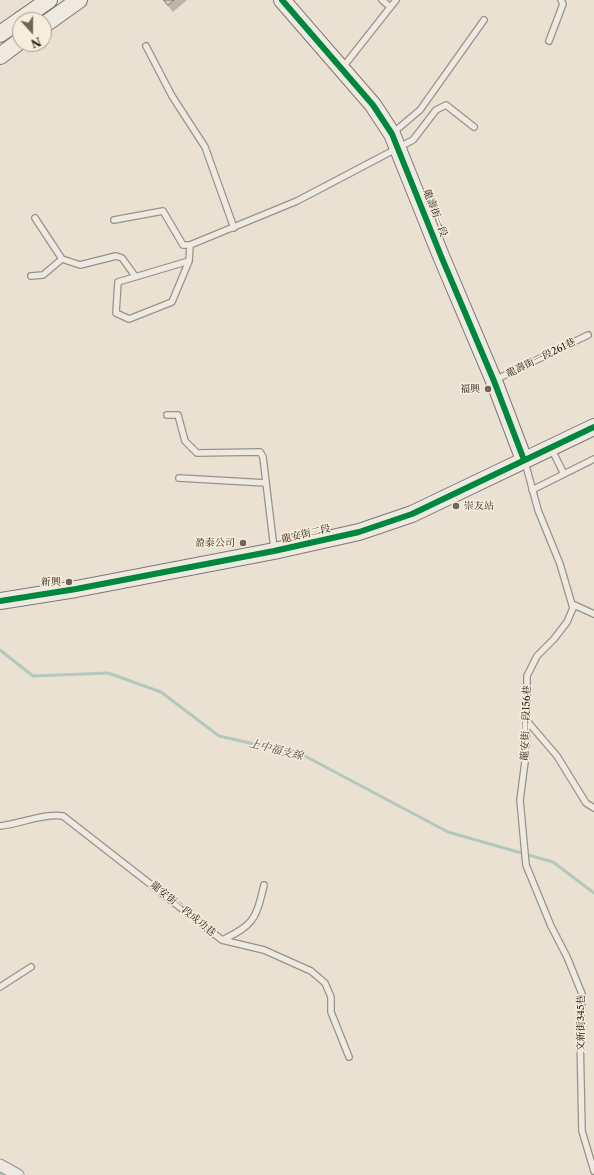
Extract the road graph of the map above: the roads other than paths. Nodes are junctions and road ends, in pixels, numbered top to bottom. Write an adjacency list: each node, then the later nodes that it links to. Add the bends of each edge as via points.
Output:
1 (49, 0): 8 (street)
2 (79, 0): 9 (street)
3 (282, 0): 17 (street, 龍壽街一段)
4 (382, 0): 7 (lane)
5 (396, 0): 7 (lane)
6 (561, 0): 13 (lane, via 563,4)
7 (390, 7): 17 (lane)
8 (32, 12)
9 (52, 19)
10 (484, 20): 19 (lane)
11 (12, 26): 12 (street)
12 (0, 34)
13 (549, 41)
14 (146, 46): 22 (lane, via 172,96 205,147)
15 (12, 48): 16 (street)
16 (0, 56)
17 (342, 68): 19 (street, 龍壽街一段, via 373,105)
18 (474, 127): 19 (lane, via 446,105 436,110 413,140)
19 (395, 141): 22 (lane, via 297,201); 29 (street, 龍壽街一段)
20 (35, 218): 24 (lane)
21 (114, 220): 23 (lane, via 163,210 183,245)
22 (234, 228): 23 (lane)
23 (190, 245): 25 (lane)
24 (62, 258): 26 (lane, via 43,275); 27 (lane, via 80,265 116,256 122,258)
25 (189, 261): 27 (lane); 27 (lane, via 172,302 129,319 116,313 118,282)
26 (31, 276)
27 (135, 276)
28 (588, 336): 29 (lane, 龍壽街一段261巷)
29 (494, 381): 34 (street, 龍壽街一段)
30 (167, 415): 37 (lane, via 178,415 185,441 197,453 260,452)
31 (594, 427): 32 (street, 龍安街二段)
32 (551, 448): 34 (street, 龍安街二段); 35 (lane)
33 (594, 459): 35 (lane)
34 (524, 460): 38 (lane); 39 (street, 龍安街二段, via 412,514 359,532)
35 (564, 474): 38 (lane)
36 (178, 478): 37 (lane)
37 (266, 483): 39 (lane)
38 (532, 490): 41 (lane)
39 (274, 551): 40 (street, 龍安街二段)
40 (2, 601)
41 (572, 604): 42 (lane); 43 (lane, 龍安街二段156巷, via 573,608 567,622 537,656 527,676)
42 (594, 614)
43 (527, 721): 44 (lane, via 557,756 586,803); 46 (lane, 龍安街二段156巷, via 520,800)
44 (594, 808)
45 (0, 826): 48 (lane, 龍安街一段成功巷, via 54,815 63,816)
46 (526, 861): 53 (lane, 文新街345巷, via 551,926 568,957 582,994 582,1131)
47 (264, 885): 48 (lane, via 259,908 252,920 243,930)
48 (222, 940): 51 (lane, 龍安街一段成功巷, via 264,950 311,971 325,983 331,997 331,1012)
49 (31, 967): 50 (lane)
50 (0, 987)
51 (349, 1057)
52 (0, 1165): 54 (street)
53 (594, 1171)
54 (18, 1175)

